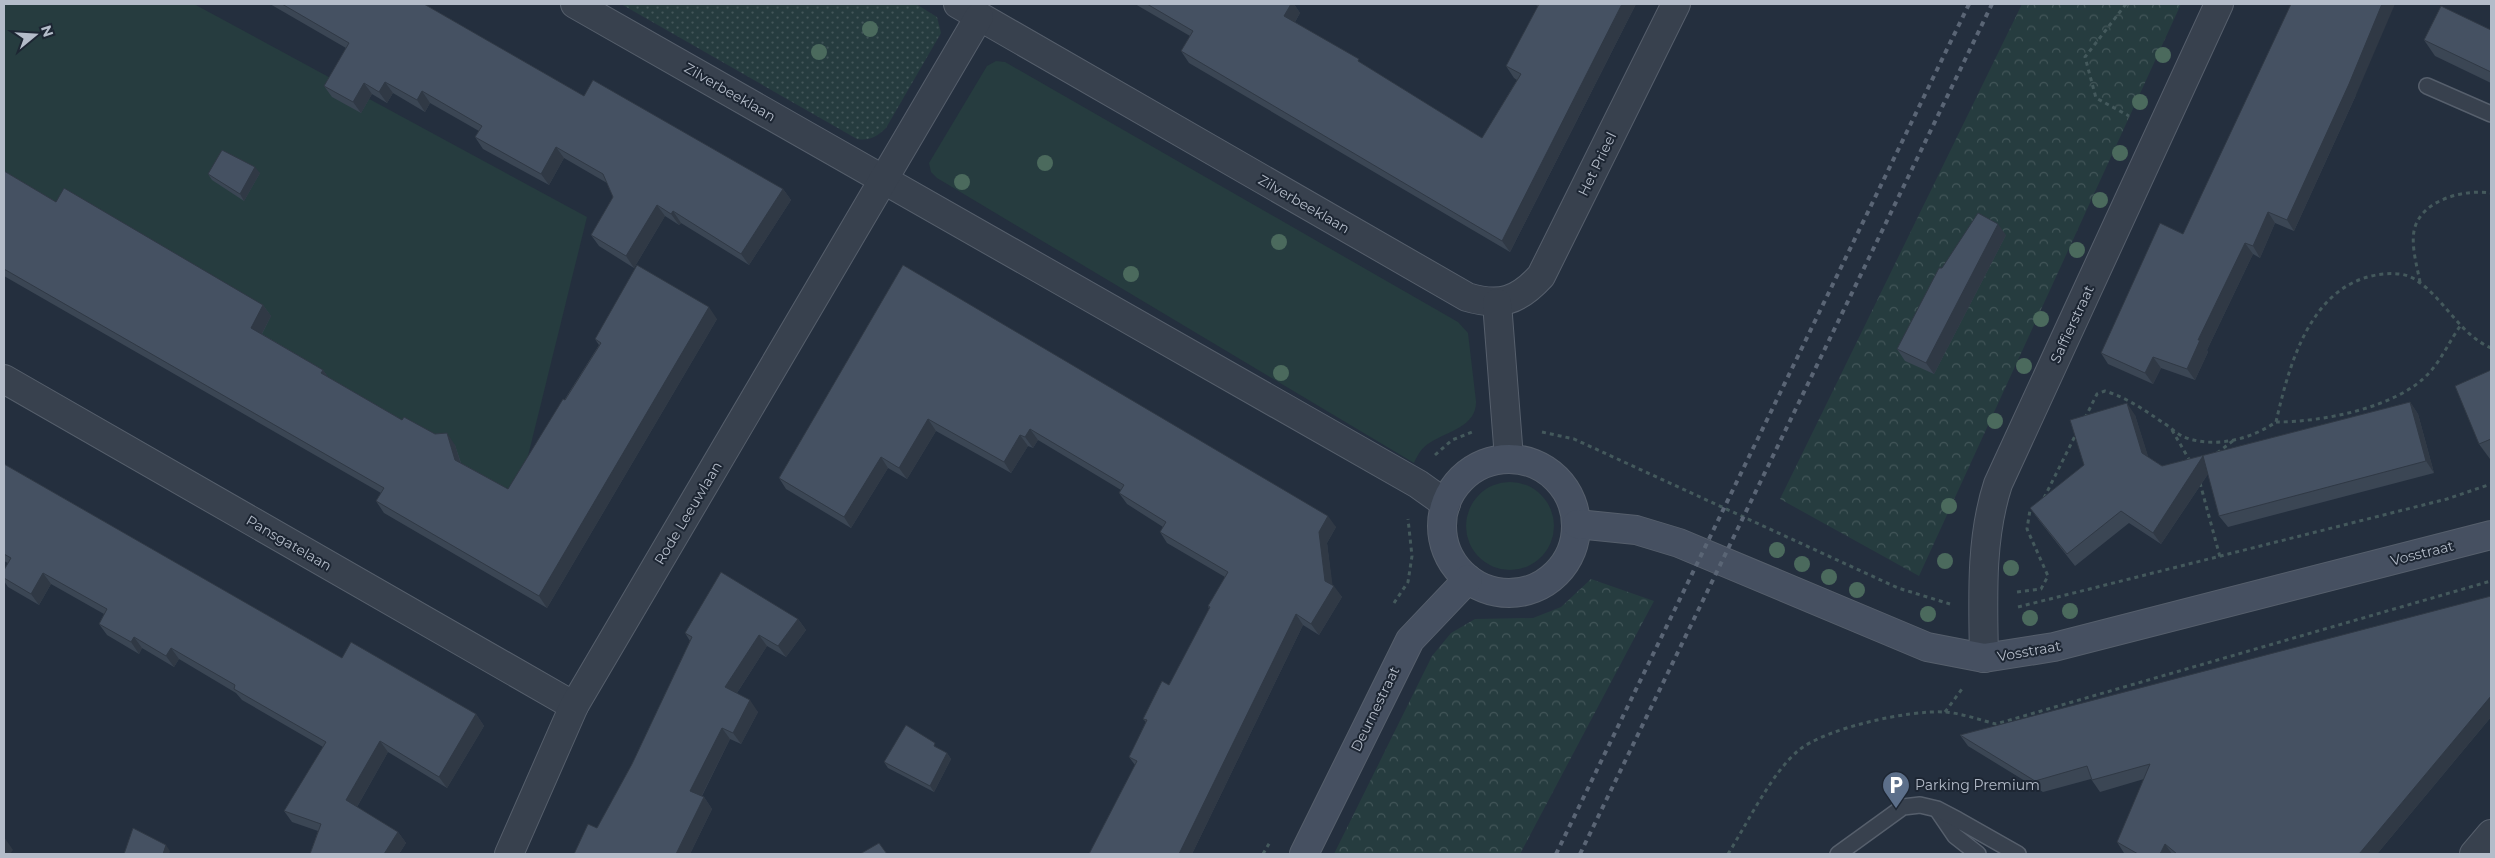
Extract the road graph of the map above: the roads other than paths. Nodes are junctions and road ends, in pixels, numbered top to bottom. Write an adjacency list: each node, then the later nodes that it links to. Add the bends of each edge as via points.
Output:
1 (575, 4): 7 (street, Zilverbeeklaan)
2 (1676, 4): 8 (street, Het Prieel, via 1542,276 1526,292)
3 (2219, 4): 15 (street, Saffierstraat, via 1998,484 1987,530)
4 (969, 10): 7 (street, Zilverbeeklaan); 8 (street, Zilverbeeklaan, via 1467,297)
5 (2427, 86): 6 (lane)
6 (2491, 114)
7 (885, 180): 11 (street, Zilverbeeklaan, via 1418,484); 16 (street, Rode Leeuwlaan)
8 (1497, 303): 10 (street)
9 (4, 379): 16 (street, Pansgatelaan)
10 (1509, 458): 11 (street, via 1488,462 1470,471 1455,486); 12 (street, via 1534,463 1556,477 1571,498)
11 (1446, 504): 14 (street, via 1442,524 1445,545 1454,564)
12 (1577, 524): 14 (street, via 1569,556 1560,571 1540,586 1516,593 1490,591); 15 (street, Vosstraat, via 1636,530 1678,543 1927,647)
13 (2491, 535): 15 (street, Vosstraat, via 2054,647)
14 (1468, 579): 20 (street, Deurnestraat, via 1410,640)
15 (1984, 658)
16 (574, 706): 19 (street, Rode Leeuwlaan)
17 (1937, 809): 21 (lane, via 1920,805 1903,807); 22 (lane, via 1955,836); 23 (lane)
18 (2491, 834): 24 (street)
19 (510, 854)
20 (1304, 854)
21 (1838, 854)
22 (1978, 854)
23 (2018, 854)
24 (2474, 854)

